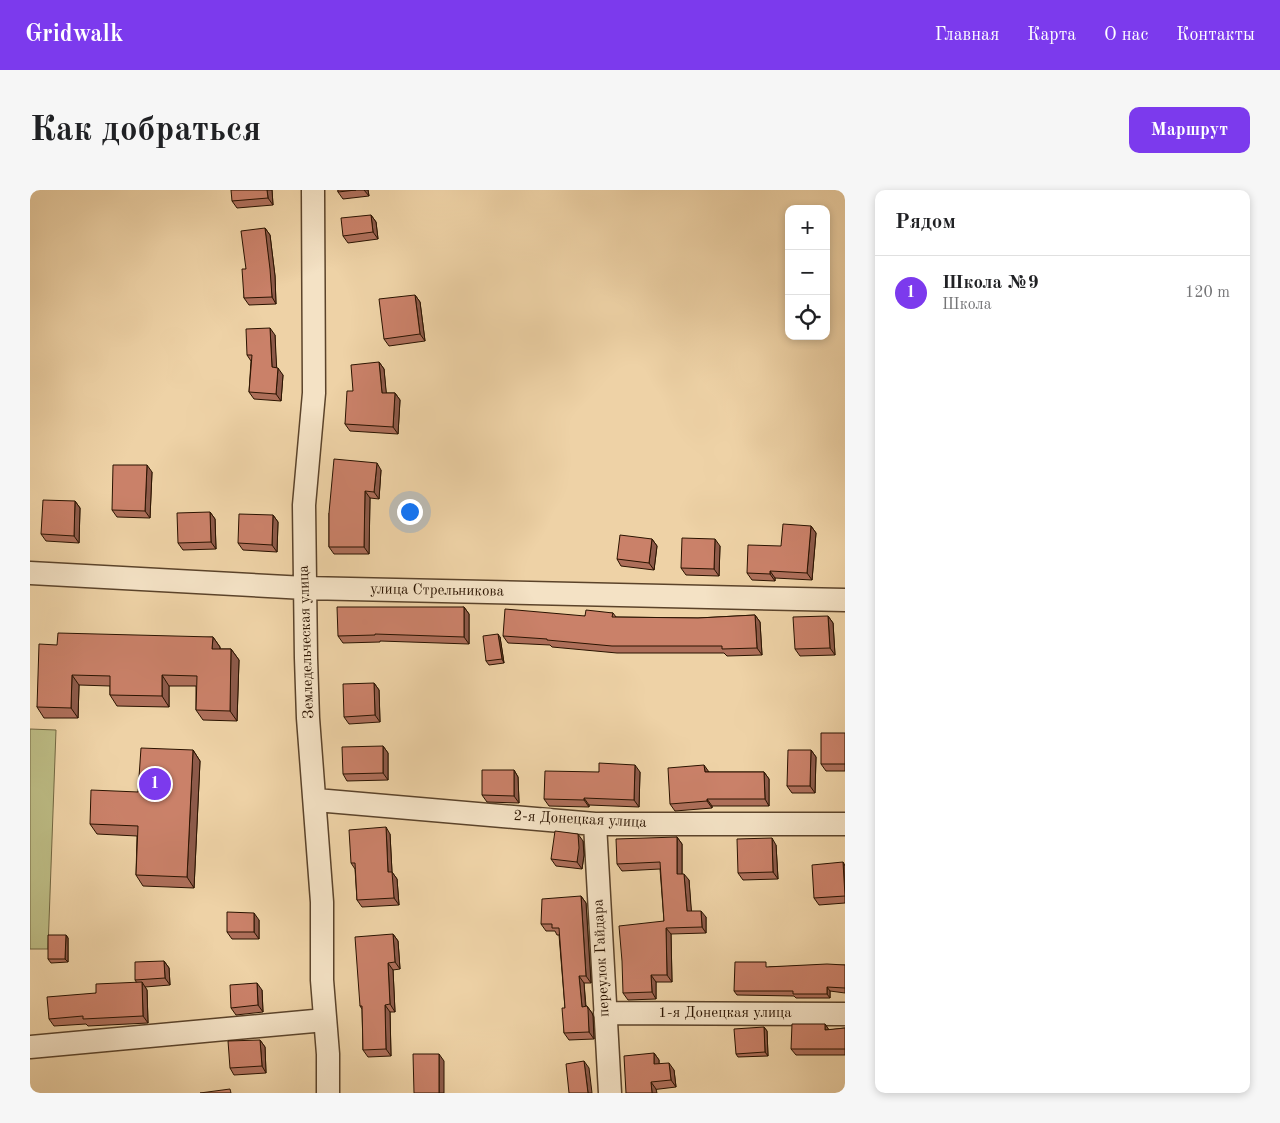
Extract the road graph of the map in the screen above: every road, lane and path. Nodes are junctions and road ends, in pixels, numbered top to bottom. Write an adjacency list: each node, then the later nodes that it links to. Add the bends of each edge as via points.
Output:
1 (313, 190): 3 (street, Земледельческая улица, via 314,393 304,505)
2 (30, 573): 3 (street, улица Стрельникова)
3 (305, 588): 4 (street, улица Стрельникова); 5 (street, Земледельческая улица, via 308,718)
4 (845, 600)
5 (316, 800): 6 (street, 2-я Донецкая улица); 10 (street, Земледельческая улица)
6 (595, 824): 7 (street, 2-я Донецкая улица); 8 (street, переулок Гайдара)
7 (845, 824)
8 (605, 1013): 9 (street, 1-я Донецкая улица); 13 (street, переулок Гайдара)
9 (845, 1014)
10 (325, 1020): 11 (street); 12 (street, Земледельческая улица)
11 (30, 1047)
12 (328, 1093)
13 (610, 1093)

